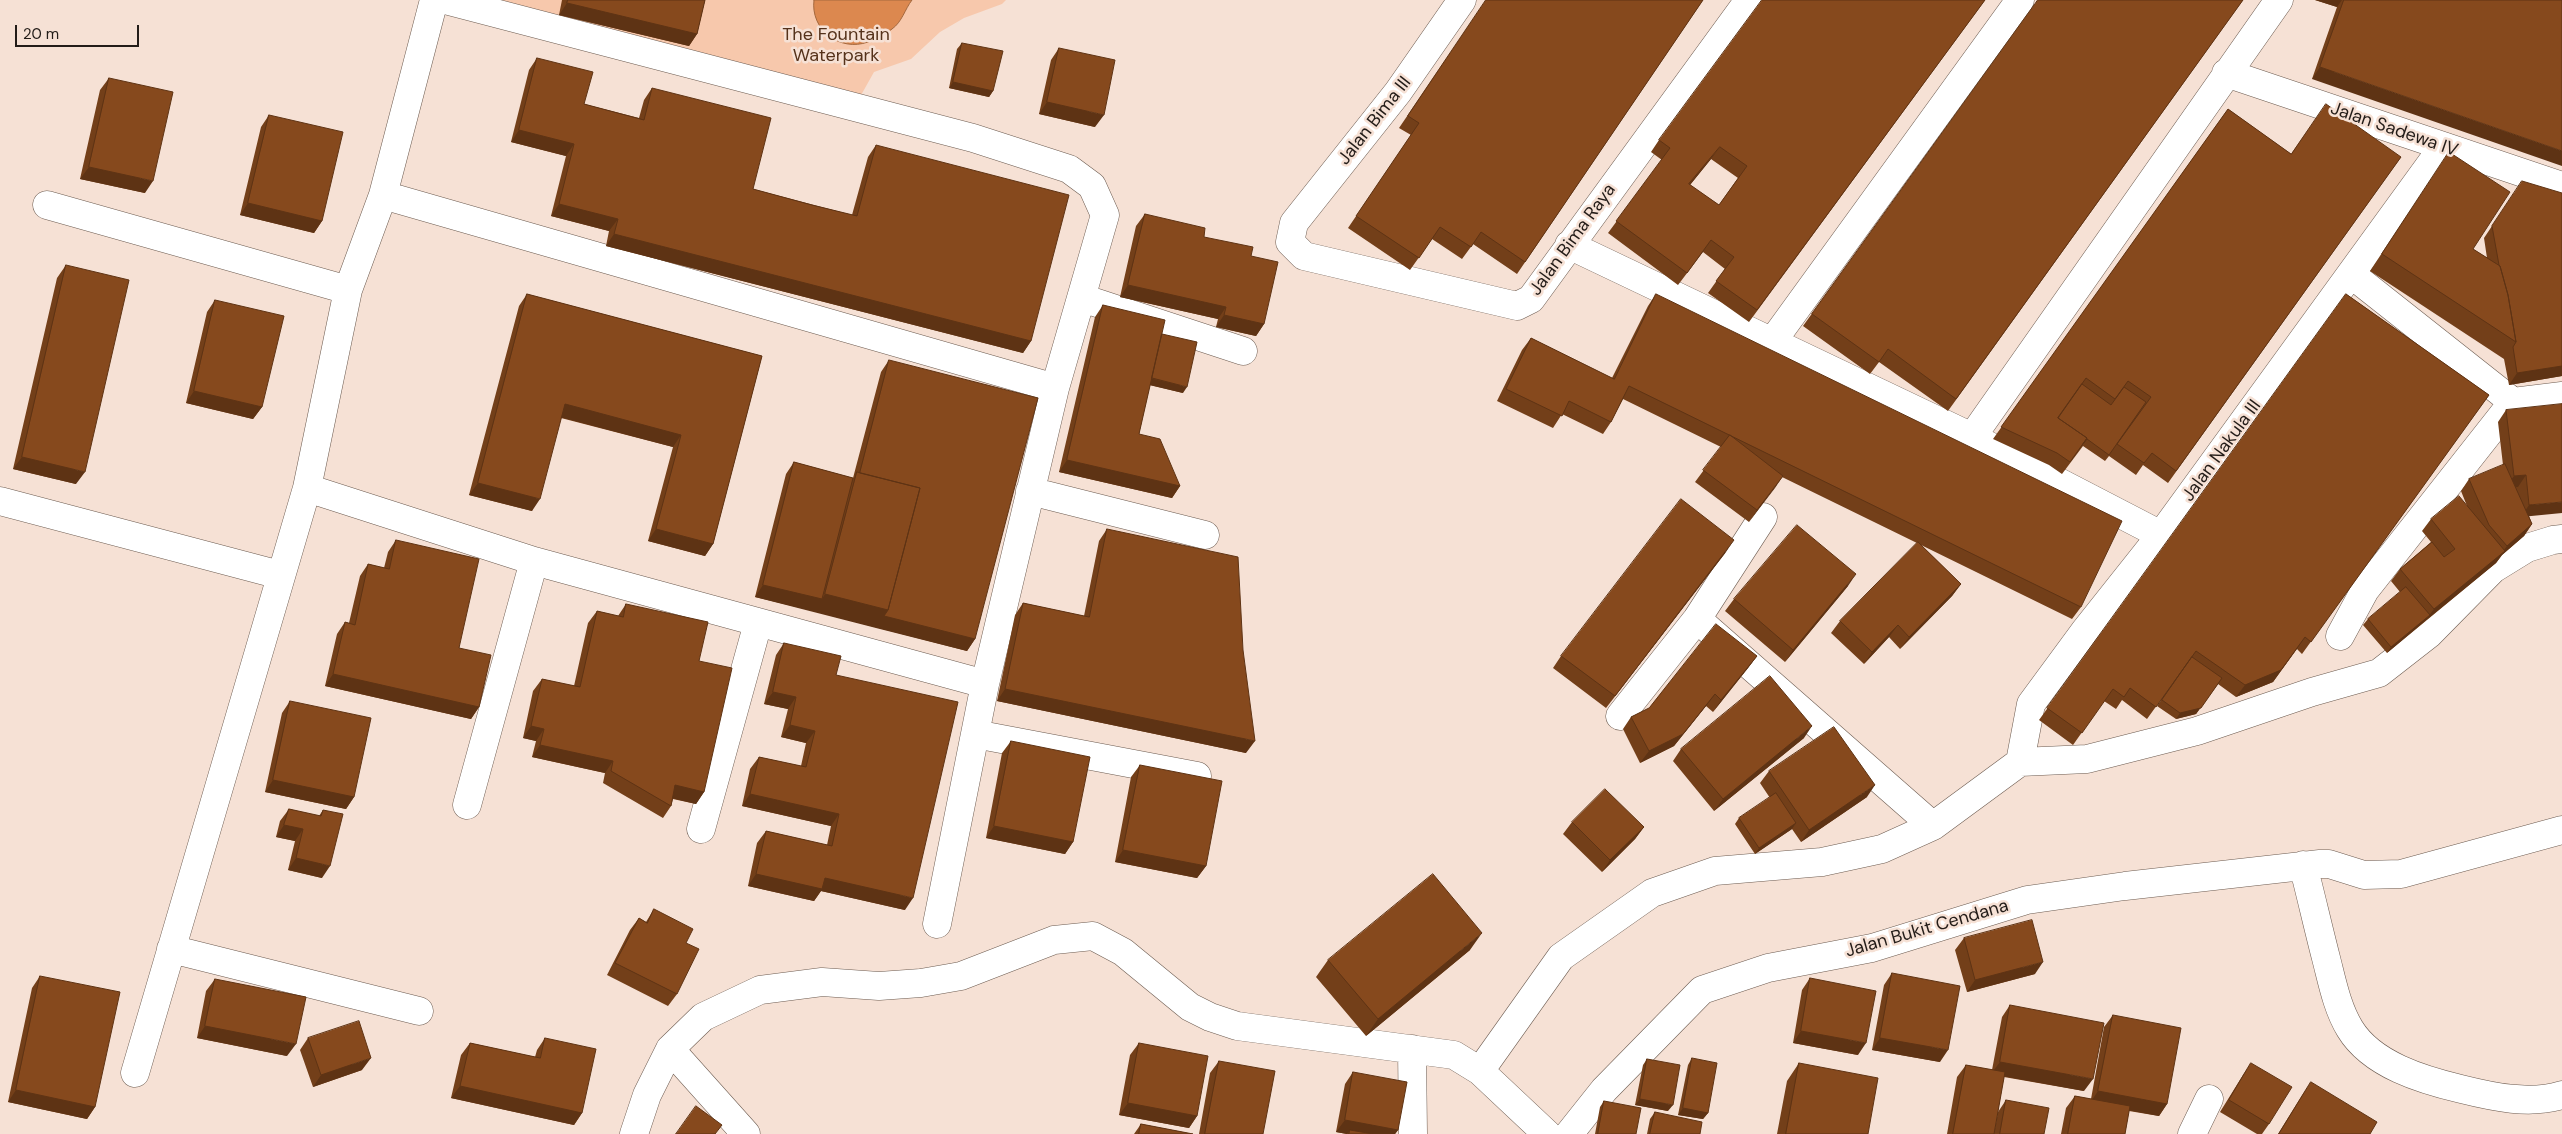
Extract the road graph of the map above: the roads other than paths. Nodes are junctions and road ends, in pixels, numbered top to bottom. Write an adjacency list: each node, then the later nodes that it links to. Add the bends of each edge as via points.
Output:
1 (434, 0): 10 (street)
2 (445, 0): 16 (street, via 973,138 1069,169 1092,186 1105,214)
3 (1462, 0): 12 (street, Jalan Bima III, via 1398,92 1294,224)
4 (1749, 0): 13 (street, Jalan Bima Raya)
5 (2020, 0): 17 (street)
6 (2279, 0): 7 (street)
7 (2226, 73): 8 (street, Jalan Sadewa IV); 22 (street)
8 (2443, 147): 9 (street, Jalan Sadewa IV); 14 (street, Jalan Nakula III)
9 (2562, 186)
10 (384, 195): 15 (street); 19 (street)
11 (46, 205): 15 (street)
12 (1290, 242): 13 (street, Jalan Bima Raya, via 1304,256 1517,306 1531,299)
13 (1569, 245): 17 (street)
14 (2351, 274): 21 (street); 28 (street, Jalan Nakula III)
15 (348, 290): 23 (street)
16 (1082, 298): 18 (street); 19 (street)
17 (1772, 342): 22 (street)
18 (1244, 350)
19 (1055, 388): 24 (street)
20 (2562, 396): 21 (street)
21 (2513, 402): 34 (street, via 2364,590)
22 (1972, 437): 28 (street)
23 (307, 488): 30 (street); 31 (street)
24 (1030, 491): 27 (street); 35 (street)
25 (0, 501): 31 (street)
26 (1763, 517): 32 (street)
27 (1205, 535)
28 (2161, 535): 38 (street, Jalan Nakula III, via 2031,704)
29 (2562, 539): 38 (street, via 2527,548 2493,570 2429,634 2378,673 2198,731 2096,756)
30 (534, 561): 33 (street); 40 (street)
31 (280, 575): 46 (street)
32 (1697, 619): 36 (street); 41 (street)
33 (758, 623): 35 (street); 42 (street)
34 (2340, 636)
35 (984, 684): 37 (street)
36 (1620, 716)
37 (975, 734): 39 (street); 45 (street)
38 (2020, 762): 41 (street)
39 (1197, 776)
40 (467, 805)
41 (1933, 826): 50 (street, via 1882,849 1822,862 1715,870 1652,893 1561,957)
42 (701, 828)
43 (2562, 830): 44 (street, Jalan Bukit Cendana, via 2401,874 2364,875 2329,864)
44 (2312, 865): 52 (street, via 2335,993 2350,1029 2366,1047 2389,1063 2435,1083 2532,1100); 58 (street, Jalan Bukit Cendana, via 2027,900 1872,948 1768,968 1702,990 1604,1090)
45 (937, 924)
46 (171, 949): 47 (street); 51 (street)
47 (419, 1011)
48 (670, 1049): 49 (street, via 703,1017 760,990 822,982 879,986 921,983 961,976 1054,940 1094,936 1123,952 1190,1007 1210,1017 1236,1026); 54 (street, via 647,1095); 55 (street)
49 (1412, 1049): 50 (street, via 1454,1055); 56 (street)
50 (1480, 1071): 57 (street)
51 (135, 1073)
52 (2562, 1095)
53 (2209, 1099): 59 (street)
54 (634, 1134)
55 (746, 1134)
56 (1413, 1134)
57 (1547, 1134)
58 (1569, 1134)
59 (2192, 1134)

